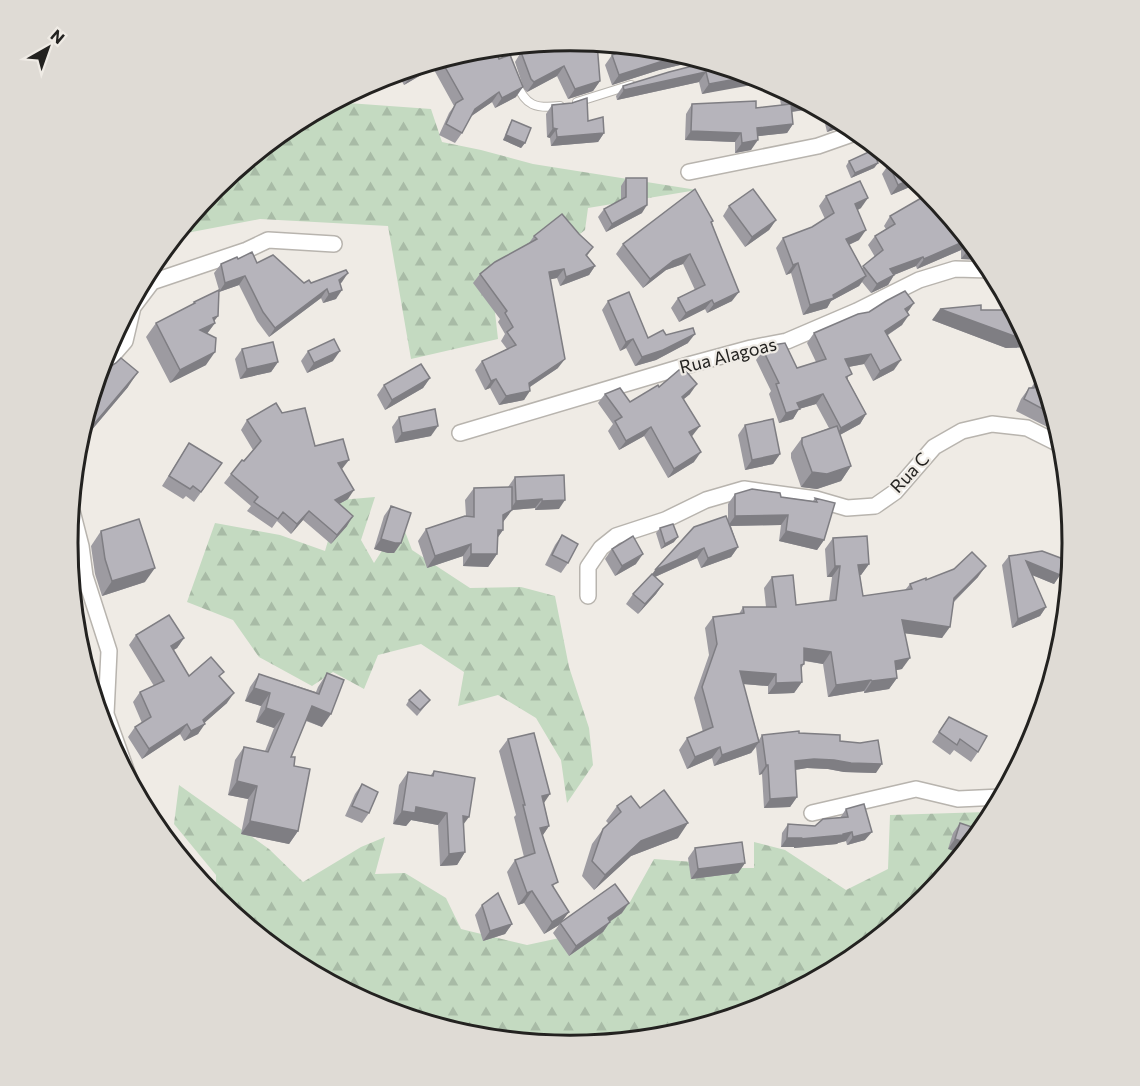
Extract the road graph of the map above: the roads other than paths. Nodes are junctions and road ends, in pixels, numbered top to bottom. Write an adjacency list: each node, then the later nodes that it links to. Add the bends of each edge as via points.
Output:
1 (505, 55): 2 (lane, via 519,92 530,104 546,108 565,106)
2 (639, 82)
3 (846, 136): 4 (street, via 818,146)
4 (689, 172)
5 (334, 244): 7 (street, via 268,240)
6 (979, 270): 10 (street, Rua Alagoas, via 955,269 919,280 787,341 692,364)
7 (154, 281)
8 (129, 324): 9 (street, via 125,341)
9 (117, 350)
10 (460, 433)
11 (1051, 440): 13 (street, Rua C, via 1027,428 992,424 962,431 934,447 895,492 874,506 847,508 816,499 744,489 706,500 665,520 616,536 601,548 588,567)
12 (78, 535): 14 (street, via 85,576 109,651)
13 (588, 596)
14 (106, 707)
15 (991, 797): 16 (street, via 958,799 916,789)
16 (812, 813)

